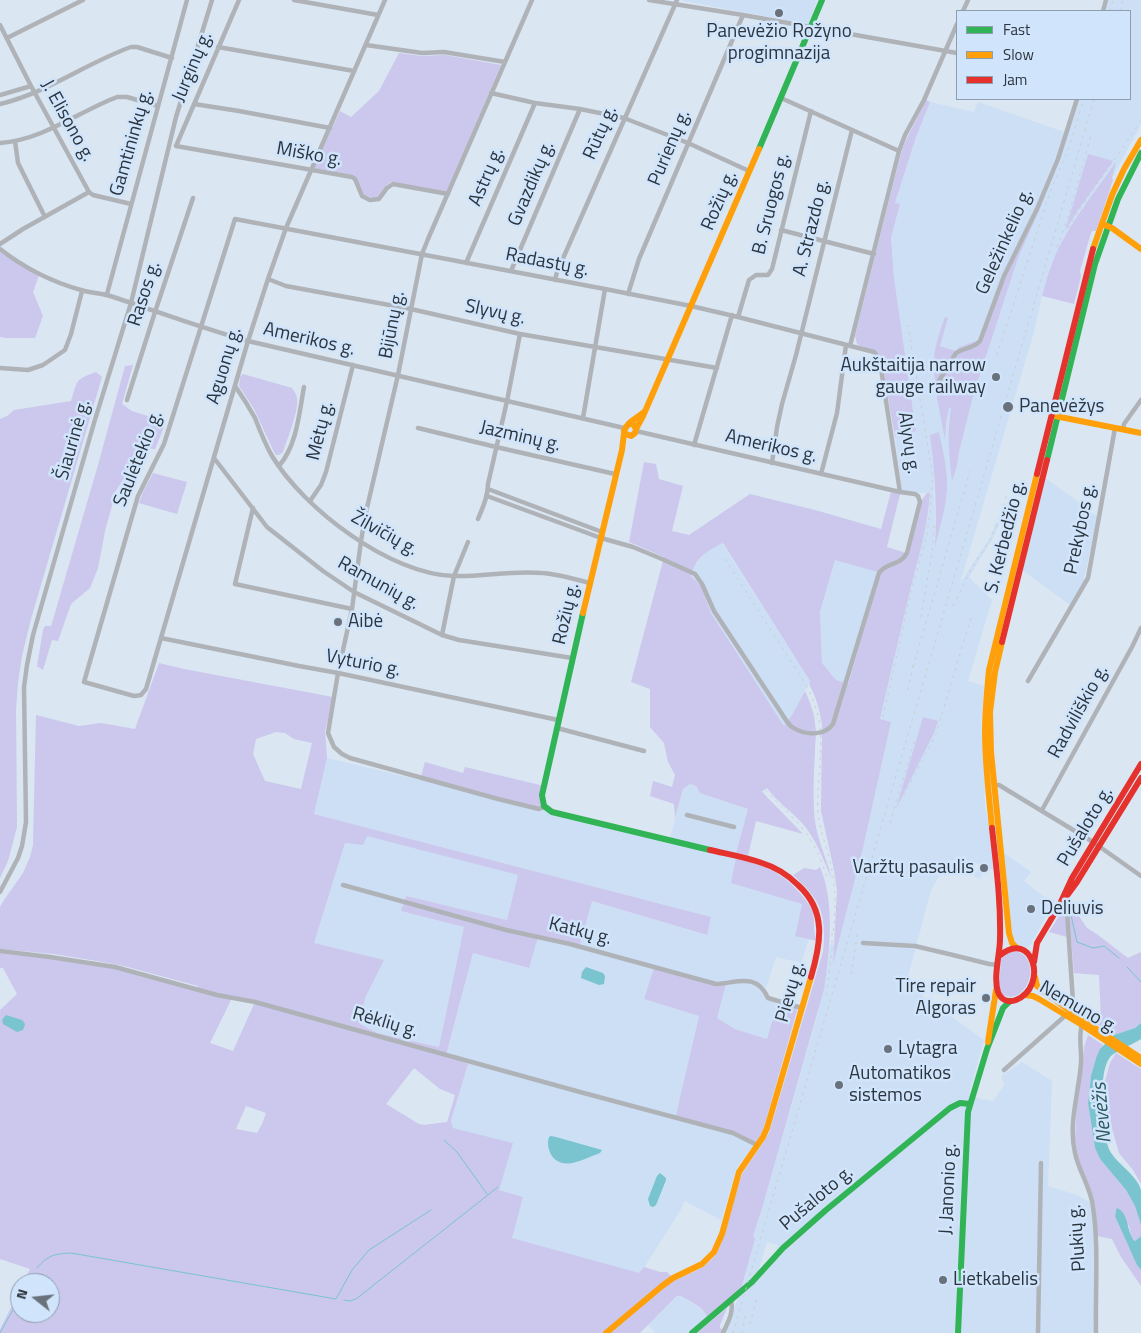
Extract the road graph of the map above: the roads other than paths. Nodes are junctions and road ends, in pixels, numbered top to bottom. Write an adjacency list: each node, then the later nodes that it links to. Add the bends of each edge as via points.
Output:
1 (83, 0): 16 (street)
2 (187, 0): 21 (street, Gamtininkų g.)
3 (212, 0): 72 (street, Šiaurinė g., via 176,117)
4 (239, 0): 18 (street, Jurginų g.)
5 (294, 0): 11 (street)
6 (385, 0): 11 (street, Aguonų g.)
7 (532, 0): 22 (street, Bijūnų g.)
8 (650, 0): 10 (street)
9 (822, 0): 15 (main road, Rožių g.)
10 (676, 2): 12 (street); 36 (street, Rūtų g.)
11 (378, 15): 17 (street, Aguonų g.)
12 (743, 15): 15 (street); 43 (street, Purienų g.)
13 (0, 25): 16 (street, J. Elisono g.)
14 (956, 26): 19 (street)
15 (811, 27): 19 (street); 28 (main road, Rožių g.)
16 (7, 38): 24 (street, J. Elisono g.)
17 (366, 45): 22 (street, via 422,53 444,52); 23 (street, Aguonų g.)
18 (218, 47): 23 (street); 32 (street, Jurginų g.)
19 (946, 51): 20 (street); 45 (street)
20 (956, 53)
21 (172, 58): 26 (street, via 131,47); 33 (street, Gamtininkų g.)
22 (505, 62): 25 (street, Bijūnų g.)
23 (354, 71): 38 (street, Aguonų g.)
24 (31, 86): 26 (street, J. Elisono g.); 27 (street)
25 (491, 92): 30 (street); 50 (street, Bijūnų g.)
26 (35, 93): 31 (street); 37 (street, J. Elisono g.)
27 (0, 95)
28 (780, 98): 35 (street); 48 (main road, Rožių g.)
29 (1077, 100): 89 (street, Geležinkelio g., via 1058,159 1004,276 980,341 956,353)
30 (536, 103): 34 (street); 64 (street, Astrų g.)
31 (0, 104)
32 (194, 104): 38 (street); 44 (street, Jurginų g.)
33 (158, 106): 37 (street, via 117,97); 52 (street, Gamtininkų g.)
34 (580, 109): 36 (street); 65 (street, Gvazdikų g.)
35 (811, 112): 39 (street); 57 (street, B. Sruogos g.)
36 (624, 118): 43 (street); 67 (street, Rūtų g.)
37 (54, 128): 41 (street); 49 (street, J. Elisono g.)
38 (330, 128): 47 (street, Aguonų g.)
39 (852, 130): 45 (street); 58 (street, A. Strazdo g.)
40 (1141, 140): 55 (main road, S. Kerbedžio g., via 1118,182)
41 (15, 141): 42 (street); 53 (street, via 18,163)
42 (0, 143)
43 (688, 143): 48 (street); 71 (street, Purienų g., via 639,259)
44 (176, 146): 47 (street, Miško g.)
45 (899, 151): 63 (street)
46 (1141, 153): 55 (main road, S. Kerbedžio g.)
47 (312, 170): 50 (street, Miško g., via 352,177 362,196 370,200 379,200 393,184); 56 (street, Aguonų g.)
48 (749, 171): 73 (main road, Rožių g.)
49 (89, 192): 52 (street); 53 (street)
50 (448, 194): 62 (street, Bijūnų g.)
51 (194, 198): 75 (street, Rasos g.)
52 (130, 204): 70 (street, Gamtininkų g.)
53 (45, 217): 59 (street)
54 (235, 219): 56 (street, Radastų g.); 78 (street, Saulėtekio g.)
55 (1104, 225): 61 (main road); 96 (main road, S. Kerbedžio g., via 1087,269)
56 (286, 228): 62 (street, Radastų g.); 66 (street, Aguonų g.)
57 (781, 230): 58 (street); 77 (street, B. Sruogos g., via 772,269 768,275 756,275 749,280)
58 (824, 240): 63 (street); 79 (street, A. Strazdo g.)
59 (0, 244)
60 (0, 248): 69 (street, Amerikos g., via 13,259 53,280)
61 (1141, 249)
62 (422, 254): 64 (street, Radastų g.); 74 (street, Bijūnų g.)
63 (874, 254): 82 (street)
64 (466, 263): 65 (street, Radastų g.)
65 (511, 271): 67 (street, Radastų g.)
66 (268, 279): 74 (street, Slyvų g., via 286,286); 81 (street, Aguonų g.)
67 (555, 280): 68 (street, Radastų g.)
68 (605, 289): 71 (street, Radastų g.); 83 (street)
69 (82, 291): 70 (street, Amerikos g.); 86 (street, via 64,350 43,365 28,370)
70 (107, 294): 72 (street, Amerikos g.)
71 (628, 294): 73 (street, Radastų g.)
72 (131, 303): 75 (street, Amerikos g.); 146 (street, Šiaurinė g., via 33,635 24,687 25,834 18,858)
73 (691, 306): 76 (street, Radastų g.); 84 (main road, Rožių g.)
74 (411, 309): 80 (street, Slyvų g.); 88 (street, Bijūnų g.)
75 (155, 312): 78 (street, Amerikos g.); 92 (street, Rasos g.)
76 (732, 315): 77 (street, Radastų g.); 87 (street)
77 (738, 317): 79 (street, Radastų g.)
78 (200, 328): 81 (street, Amerikos g.); 131 (street, Saulėtekio g., via 164,444 138,496)
79 (801, 333): 82 (street, Radastų g.); 107 (street, A. Strazdo g., via 779,417)
80 (520, 334): 83 (street, Slyvų g.); 94 (street)
81 (248, 341): 85 (street, Amerikos g.); 90 (street, Aguonų g.)
82 (848, 346): 110 (street, via 837,412); 112 (street, Alyvų g., via 871,351 879,358)
83 (595, 348): 84 (street, Slyvų g.); 97 (street)
84 (668, 359): 87 (street, Slyvų g.); 95 (main road, Rožių g.)
85 (353, 365): 88 (street, Amerikos g.); 114 (street, Mėtų g., via 326,472)
86 (0, 368)
87 (717, 368): 103 (street)
88 (398, 375): 94 (street, Amerikos g.); 118 (street, Bijūnų g.)
89 (939, 381)
90 (235, 386): 106 (street, Aguonų g.); 108 (street, Žilvičių g.)
91 (304, 387): 108 (street, via 293,440)
92 (127, 400)
93 (1141, 400): 100 (street)
94 (507, 401): 97 (street, Amerikos g.); 104 (street)
95 (644, 412): 99 (main road, Rožių g.); 101 (main road, Rožių g.)
96 (1055, 416): 100 (main road); 122 (main road, S. Kerbedžio g.)
97 (583, 418): 99 (street, Amerikos g.)
98 (418, 428): 104 (street, Jazminų g.)
99 (626, 428): 101 (main road, via 634,426); 101 (main road, via 627,435); 105 (main road, Rožių g.)
100 (1119, 429): 102 (main road); 130 (street, Prekybos g., via 1088,578)
101 (635, 432): 103 (street, Amerikos g.); 105 (main road, Rožių g.)
102 (1141, 433)
103 (694, 444): 107 (street, Amerikos g.)
104 (496, 447): 109 (street, Jazminų g.); 111 (street)
105 (622, 450): 109 (main road, Rožių g.)
106 (214, 458): 115 (street, Ramunių g.); 127 (street, Aguonų g.)
107 (772, 463): 110 (street, Amerikos g.)
108 (279, 466): 114 (street, Žilvičių g.)
109 (616, 474): 117 (main road, Rožių g.)
110 (821, 474): 112 (street, Amerikos g.)
111 (488, 489): 113 (street); 117 (street)
112 (900, 492): 117 (street, Alyvų g., via 915,494 920,502 907,553 899,562 879,573 833,724 820,733 805,733 789,724 714,610 695,574)
113 (486, 496): 116 (street); 117 (street)
114 (310, 501): 118 (street, Žilvičių g., via 335,524)
115 (253, 508): 123 (street, Ramunių g., via 267,527); 124 (street, via 234,584)
116 (478, 518)
117 (602, 535): 121 (main road, Rožių g.)
118 (361, 541): 120 (street, Žilvičių g., via 403,564); 123 (street, Bijūnų g.)
119 (468, 542): 120 (street)
120 (454, 576): 121 (street, Žilvičių g., via 525,572); 126 (street)
121 (590, 583): 128 (main road, Rožių g.)
122 (1012, 587): 137 (main road, S. Kerbedžio g., via 992,687 990,732); 142 (main road, S. Kerbedžio g., via 989,670 984,709 984,741)
123 (354, 592): 124 (street, Bijūnų g.); 126 (street, Ramunių g.)
124 (352, 609): 129 (street, Bijūnų g.)
125 (1141, 628): 139 (street, Radviliškio g.)
126 (442, 635): 128 (street, Ramunių g., via 469,643)
127 (161, 638): 129 (street, Vyturio g.); 131 (street, Aguonų g., via 146,689 141,695 134,696)
128 (572, 658): 132 (main road, Rožių g.)
129 (338, 673): 132 (street, Vyturio g.); 138 (street, Bijūnų g., via 328,733 342,754 498,799 539,809)
130 (1028, 681)
131 (84, 682)
132 (558, 720): 133 (main road, Rožių g.)
133 (557, 728): 134 (street); 138 (main road, Rožių g., via 541,799)
134 (644, 751)
135 (1141, 764): 143 (main road, Pušaloto g.)
136 (1141, 778): 143 (main road, Pušaloto g.)
137 (994, 785): 139 (street); 142 (main road, S. Kerbedžio g.)
138 (544, 807): 162 (main road, Pievų g., via 552,812 760,862 788,876 814,905 819,927 820,946)
139 (1042, 810): 143 (street)
140 (687, 815): 141 (street)
141 (734, 826)
142 (996, 832): 151 (main road, S. Kerbedžio g., via 1009,933); 154 (main road, S. Kerbedžio g.)
143 (1097, 844): 144 (street); 147 (main road, Pušaloto g.); 148 (main road, Pušaloto g., via 1072,878)
144 (1141, 876)
145 (343, 885): 162 (street, Katkų g., via 716,984 749,981 760,986 768,998)
146 (0, 892)
147 (1066, 896): 148 (main road, Pušaloto g.); 161 (street, Pušaloto g.)
148 (1059, 906): 150 (main road, Pušaloto g.)
149 (863, 943): 156 (street, via 915,946)
150 (1037, 943): 153 (main road, Pušaloto g.); 155 (main road, Pušaloto g.)
151 (1016, 947): 153 (main road); 154 (main road, via 1007,949)
152 (0, 951): 170 (street, Rėklių g., via 115,967 217,995 256,1002 733,1133)
153 (1024, 951): 155 (main road)
154 (1000, 956): 156 (main road)
155 (1034, 964): 157 (main road)
156 (998, 965): 158 (main road)
157 (1034, 975): 159 (main road); 164 (main road, Nemuno g., via 1039,987)
158 (997, 986): 160 (main road, via 1000,996); 165 (main road, J. Janonio g.)
159 (1024, 994): 160 (main road); 163 (main road, Nemuno g.)
160 (1010, 1001): 165 (main road, J. Janonio g., via 1003,1008)
161 (1073, 1002)
162 (802, 1008): 170 (main road, Pievų g., via 767,1128)
163 (1066, 1015): 164 (main road, Nemuno g.); 168 (street)
164 (1083, 1023): 166 (main road, Nemuno g.); 167 (main road, Nemuno g.); 180 (street, Plukių g., via 1073,1141 1093,1206)
165 (987, 1049): 169 (main road, J. Janonio g.)
166 (1141, 1058)
167 (1141, 1064)
168 (1004, 1070)
169 (970, 1104): 172 (main road, J. Janonio g.); 174 (main road, Pušaloto g., via 961,1102 950,1108 783,1248)
170 (758, 1145): 175 (main road, Pievų g., via 740,1172 719,1243 712,1256 662,1286)
171 (1041, 1163): 173 (street)
172 (960, 1277): 173 (street); 178 (main road, J. Janonio g.)
173 (1039, 1280): 179 (street)
174 (732, 1300): 176 (main road, Pušaloto g.); 177 (street, via 732,1312)
175 (606, 1333)
176 (692, 1333)
177 (723, 1333)
178 (958, 1333)
179 (1038, 1333)
180 (1096, 1333)

